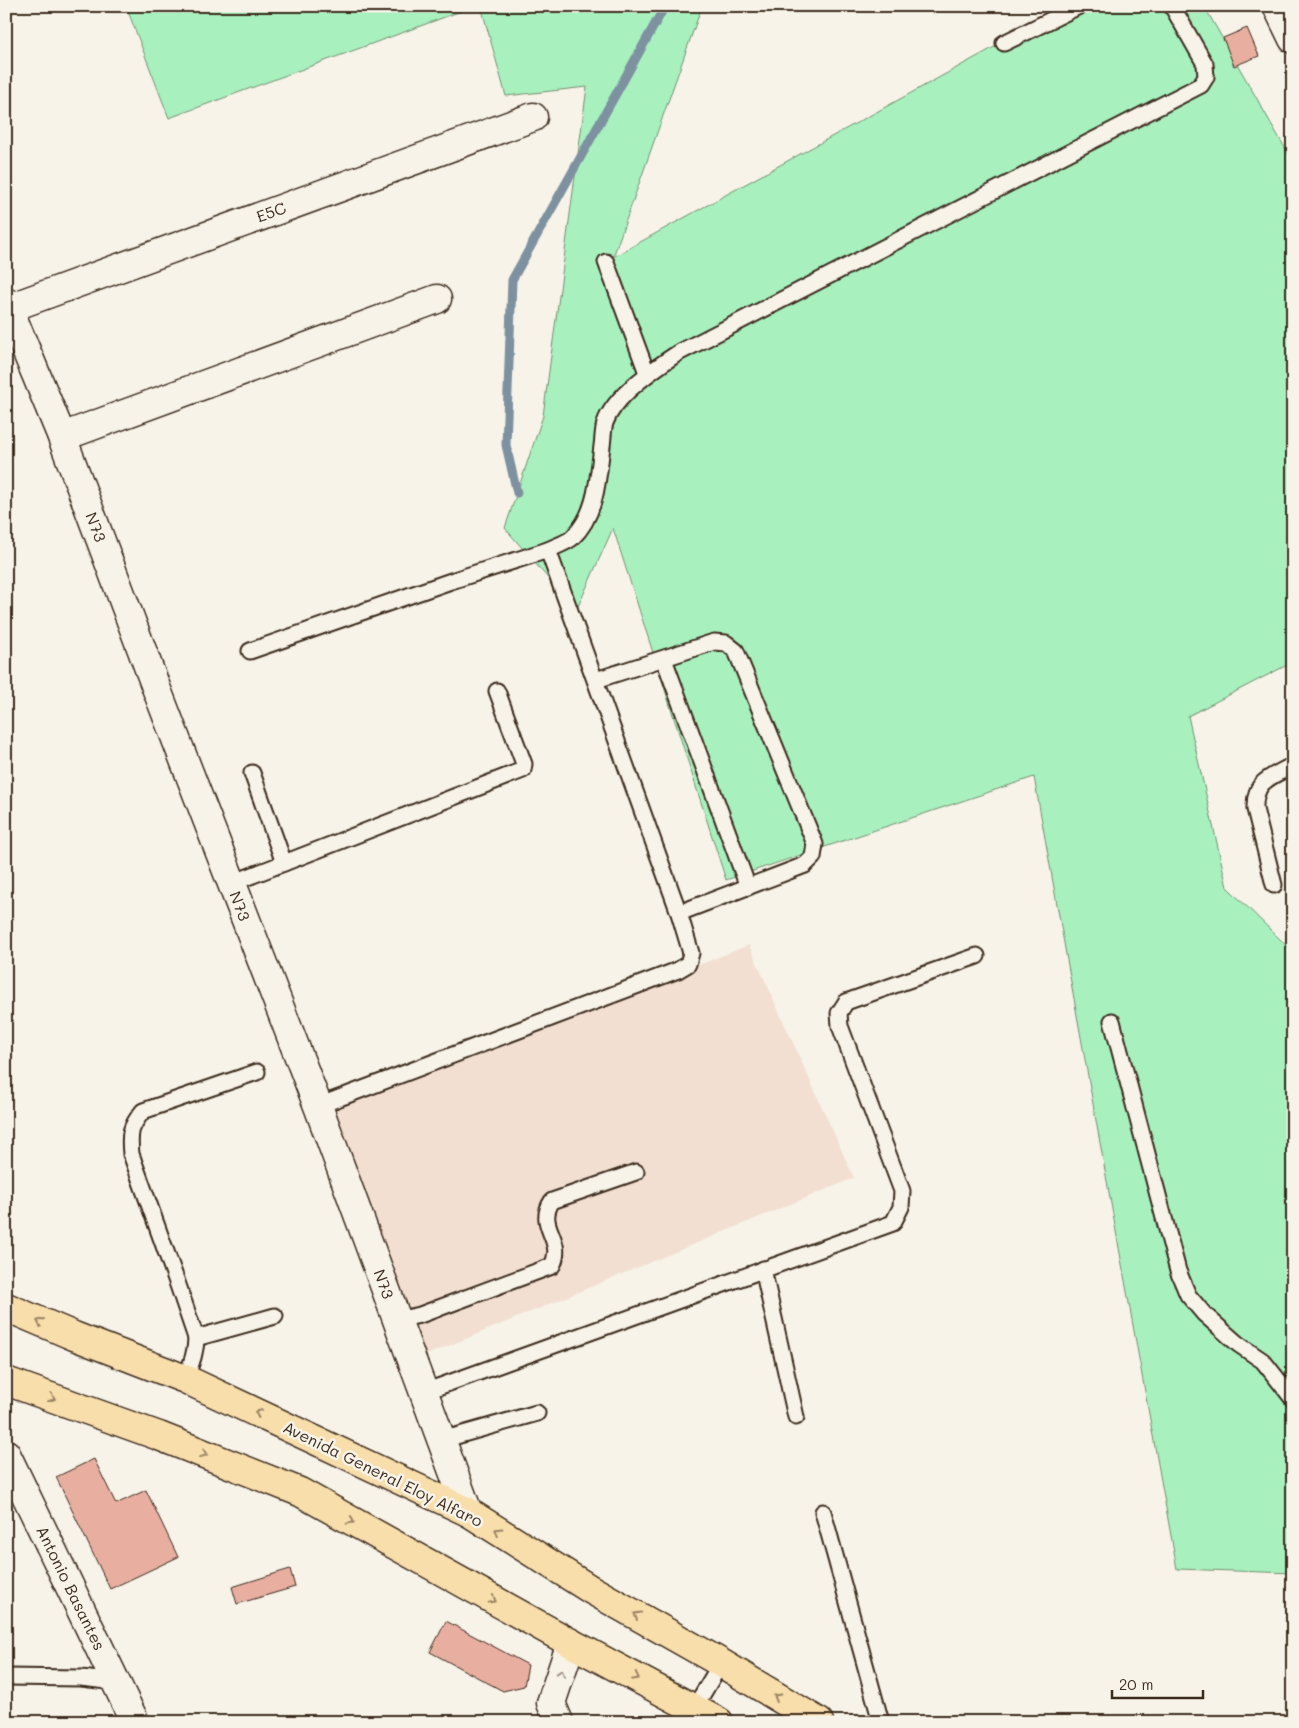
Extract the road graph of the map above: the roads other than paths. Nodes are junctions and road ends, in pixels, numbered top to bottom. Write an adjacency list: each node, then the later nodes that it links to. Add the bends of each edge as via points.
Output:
1 (1079, 6): 5 (lane)
2 (1172, 6): 10 (lane, via 1205,64 1206,77 1201,85 678,353)
3 (1277, 6): 4 (street)
4 (1293, 39)
5 (1004, 43)
6 (533, 117): 9 (street, E5C)
7 (606, 262): 10 (lane)
8 (437, 299): 11 (street)
9 (8, 305): 11 (street, N73)
10 (647, 373): 12 (lane, via 618,402 605,423 590,514 570,540)
11 (62, 437): 20 (street, N73)
12 (548, 550): 13 (lane); 15 (lane)
13 (250, 651)
14 (664, 659): 15 (lane); 22 (lane); 22 (lane, via 714,642 726,643 736,651 814,844 813,857 805,865)
15 (596, 680): 23 (lane)
16 (497, 691): 19 (lane, via 524,764 523,770)
17 (1293, 764): 21 (lane, via 1259,785 1255,797 1255,809)
18 (252, 773): 19 (lane)
19 (284, 863): 20 (lane)
20 (232, 883): 27 (street, N73)
21 (1274, 885)
22 (748, 887): 23 (lane)
23 (679, 913): 27 (lane, via 691,953 688,964 678,970)
24 (977, 956): 29 (lane, via 846,1002 839,1013 840,1026 902,1191 901,1207 894,1223)
25 (1112, 1021): 37 (lane, via 1178,1271 1188,1295 1238,1344 1263,1361)
26 (257, 1072): 33 (lane, via 144,1111 133,1123 131,1131 131,1154)
27 (318, 1106): 32 (street, N73)
28 (636, 1172): 32 (lane, via 552,1201 545,1218 557,1248 552,1266 420,1315)
29 (763, 1269): 36 (lane); 39 (lane)
30 (6, 1307): 34 (main road, Avenida General Eloy Alfaro, one-way to 30)
31 (276, 1316): 33 (lane)
32 (397, 1320): 36 (street, N73)
33 (196, 1338): 34 (lane, via 192,1364)
34 (185, 1379): 42 (main road, Avenida General Eloy Alfaro, one-way to 34)
35 (6, 1381): 44 (main road, one-way to 44, via 159,1436 300,1492)
36 (424, 1392): 40 (street, N73)
37 (1293, 1399)
38 (537, 1413): 40 (lane)
39 (796, 1417)
40 (442, 1440): 42 (street, N73)
41 (6, 1454): 47 (street, Antonio Basantes)
42 (468, 1512): 45 (main road, Avenida General Eloy Alfaro, one-way to 42, via 590,1589)
43 (823, 1512): 53 (lane)
44 (571, 1644): 48 (main road, one-way to 48); 50 (street, one-way to 44, via 551,1703)
45 (721, 1664): 48 (lane); 52 (main road, Avenida General Eloy Alfaro, one-way to 45)
46 (6, 1677): 47 (lane)
47 (116, 1682): 49 (street, Antonio Basantes)
48 (690, 1715): 51 (main road)
49 (135, 1722)
50 (559, 1722)
51 (719, 1722)
52 (819, 1722)
53 (881, 1722)

